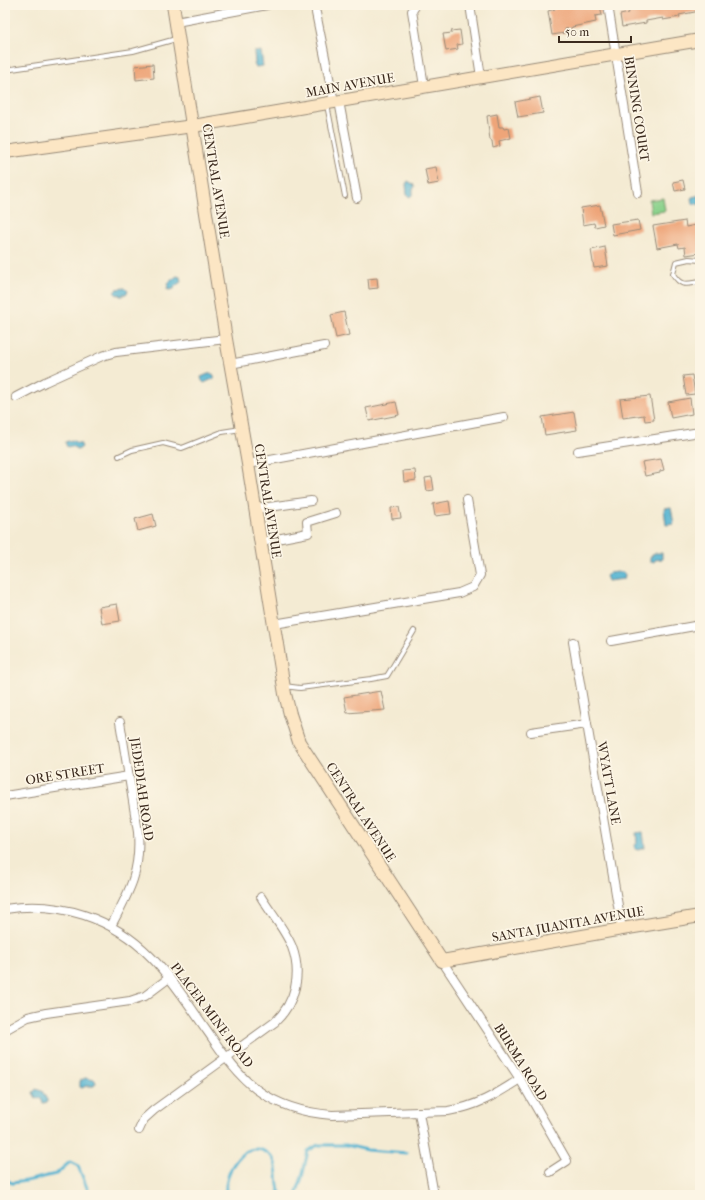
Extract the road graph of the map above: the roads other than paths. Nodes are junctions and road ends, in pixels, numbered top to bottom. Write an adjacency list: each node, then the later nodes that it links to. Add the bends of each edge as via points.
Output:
1 (173, 5): 7 (street, CENTRAL AVENUE)
2 (267, 5): 7 (street)
3 (416, 5): 13 (street, via 412,11)
4 (470, 5): 12 (street)
5 (608, 5): 10 (street, BINNING COURT)
6 (316, 13): 14 (street)
7 (176, 22): 8 (street, CENTRAL AVENUE)
8 (179, 38): 11 (lane, via 133,50); 15 (street, CENTRAL AVENUE)
9 (700, 40): 10 (street, MAIN AVENUE)
10 (616, 55): 12 (street, MAIN AVENUE); 17 (street, BINNING COURT)
11 (5, 70)
12 (481, 77): 13 (street, MAIN AVENUE)
13 (424, 86): 14 (street, MAIN AVENUE)
14 (333, 102): 15 (street, MAIN AVENUE); 18 (lane); 19 (street)
15 (193, 126): 16 (street, MAIN AVENUE); 22 (street, CENTRAL AVENUE)
16 (5, 152)
17 (638, 193)
18 (345, 196)
19 (357, 198)
20 (700, 260): 21 (lane, via 676,262 673,274 682,284)
21 (700, 282)
22 (226, 339): 24 (street, CENTRAL AVENUE); 25 (street, via 116,352 102,356)
23 (324, 346): 24 (street)
24 (230, 364): 27 (street, CENTRAL AVENUE)
25 (16, 397)
26 (504, 417): 31 (street)
27 (242, 429): 30 (lane, via 222,432 182,448 162,443); 31 (street, CENTRAL AVENUE)
28 (700, 432): 29 (street)
29 (578, 451)
30 (119, 456)
31 (248, 464): 34 (street, CENTRAL AVENUE)
32 (467, 500): 37 (street, via 480,575 473,587 459,593)
33 (310, 501): 34 (street)
34 (255, 509): 36 (street, CENTRAL AVENUE)
35 (336, 513): 36 (street, via 307,522 308,533)
36 (261, 542): 37 (street, CENTRAL AVENUE)
37 (274, 624): 42 (street, CENTRAL AVENUE)
38 (700, 625): 40 (street)
39 (414, 631): 42 (lane, via 387,676 300,688)
40 (611, 641)
41 (573, 642): 44 (street, WYATT LANE)
42 (284, 686): 53 (street, CENTRAL AVENUE, via 299,742)
43 (120, 722): 46 (street, JEDEDIAH ROAD)
44 (587, 724): 45 (street); 52 (street, WYATT LANE)
45 (531, 732)
46 (129, 776): 47 (street, ORE STREET); 51 (street, JEDEDIAH ROAD, via 138,832 138,862 135,877)
47 (5, 796)
48 (261, 897): 56 (street, via 292,947 297,966 296,987 280,1017)
49 (5, 909): 51 (street, PLACER MINE ROAD, via 57,908)
50 (700, 916): 52 (street, SANTA JUANITA AVENUE)
51 (111, 926): 54 (street, PLACER MINE ROAD, via 140,946)
52 (622, 929): 53 (street, SANTA JUANITA AVENUE)
53 (442, 961): 57 (street, BURMA ROAD)
54 (169, 978): 55 (street, via 138,999 46,1013 28,1018); 56 (street, PLACER MINE ROAD)
55 (5, 1030)
56 (226, 1058): 58 (street, PLACER MINE ROAD, via 245,1080 256,1088 279,1103 298,1110 332,1115); 59 (street, via 154,1110 144,1119)
57 (520, 1079): 58 (street, PLACER MINE ROAD, via 492,1098 478,1104 463,1109); 60 (street, BURMA ROAD, via 567,1161)
58 (419, 1113): 61 (street)
59 (139, 1130)
60 (550, 1172)
61 (434, 1195)

